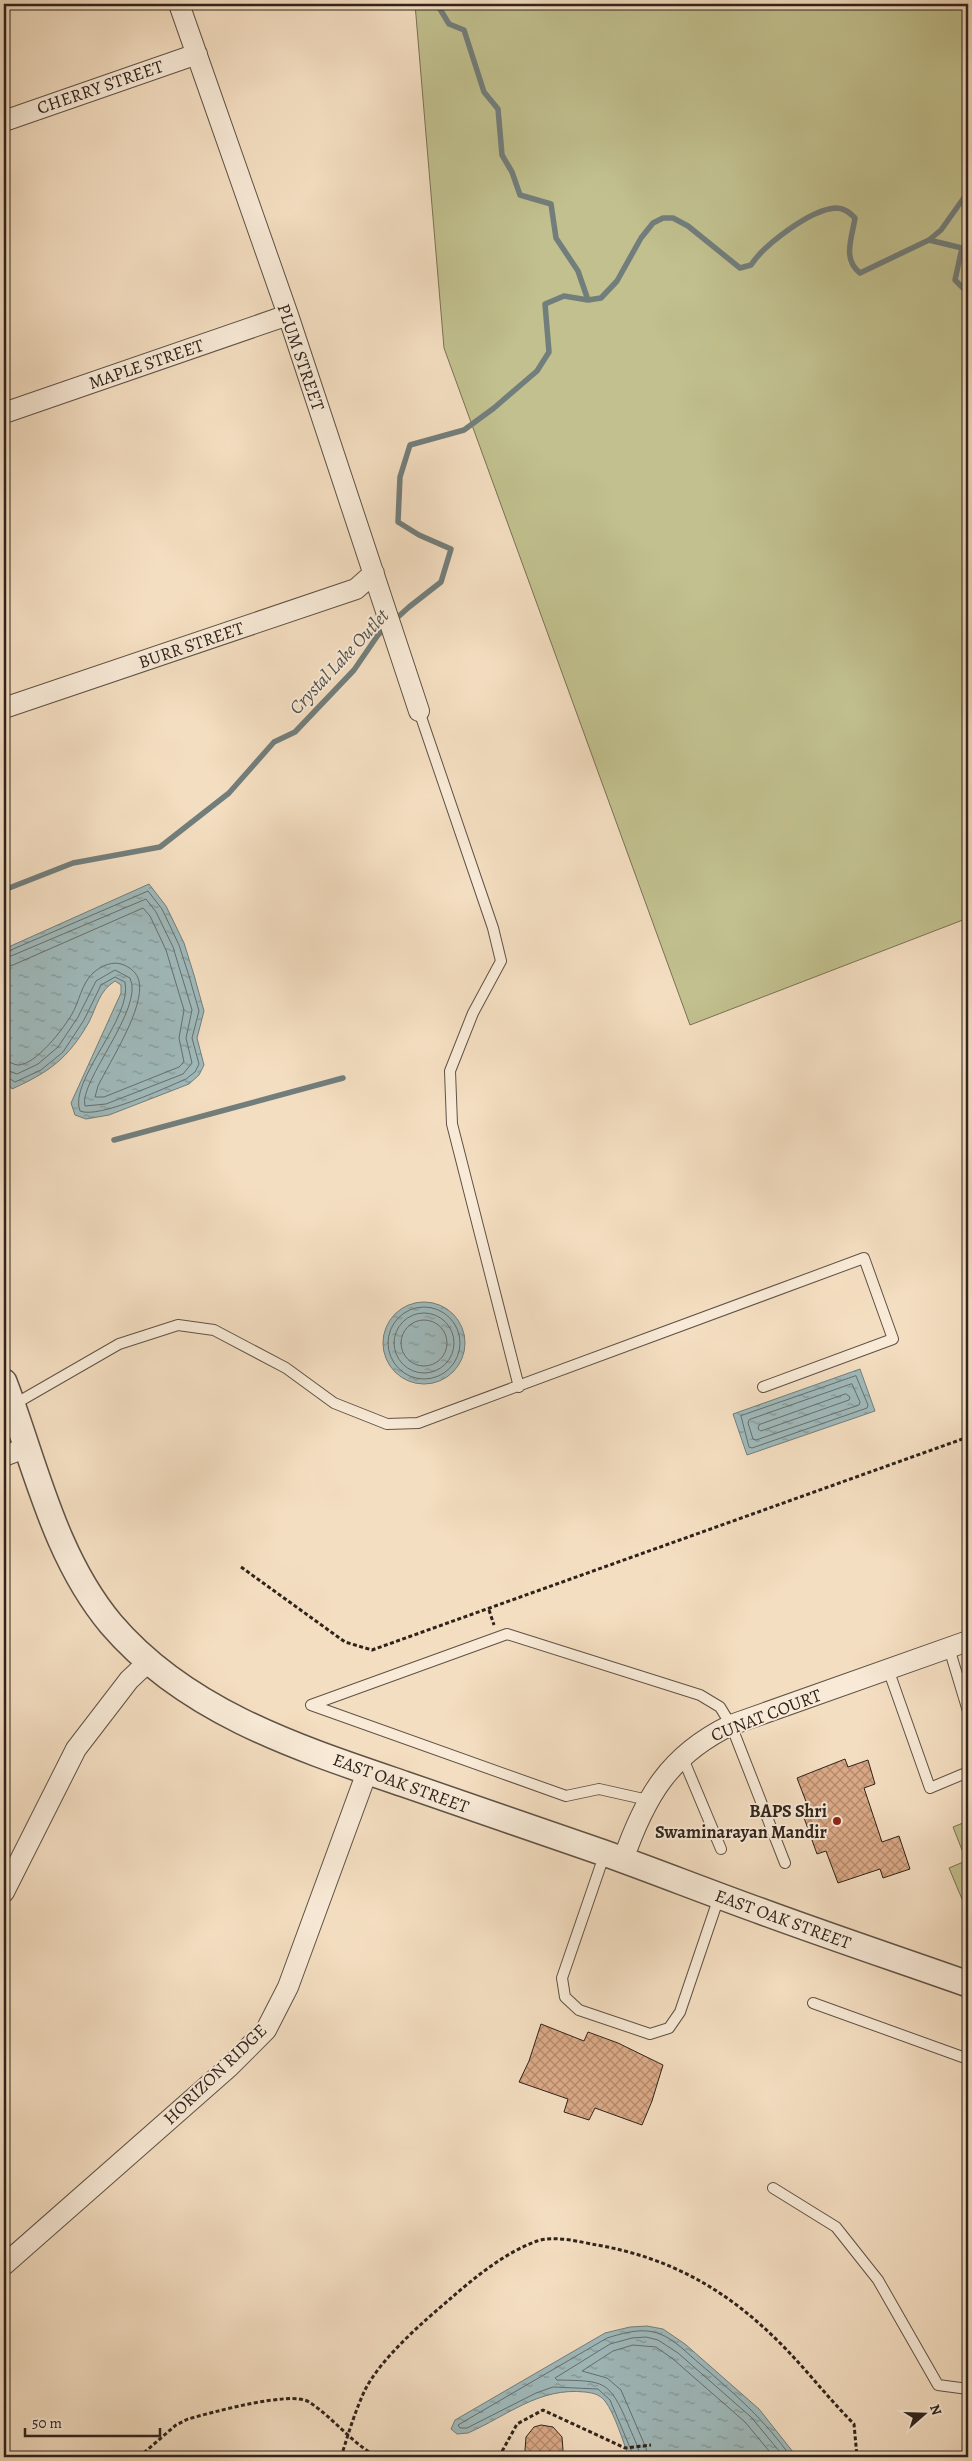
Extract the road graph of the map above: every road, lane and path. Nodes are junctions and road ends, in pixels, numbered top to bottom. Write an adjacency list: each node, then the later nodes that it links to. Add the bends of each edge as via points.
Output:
1 (179, 4): 2 (street, PLUM STREET)
2 (196, 54): 3 (street, CHERRY STREET); 4 (street, PLUM STREET)
3 (4, 121)
4 (288, 315): 5 (street, MAPLE STREET); 6 (street, PLUM STREET)
5 (4, 413)
6 (374, 573): 7 (street, BURR STREET, via 356,590); 8 (street, PLUM STREET)
7 (4, 708)
8 (419, 711): 9 (lane, via 493,928 501,961 472,1013 450,1071 451,1107 452,1124)
9 (519, 1387): 10 (lane, via 864,1258 893,1340); 11 (lane, via 418,1422 387,1424 334,1402 286,1368 214,1330 178,1325 119,1344)
10 (763, 1387)
11 (8, 1393): 13 (street, EAST OAK STREET)
12 (968, 1437): 15 (path, via 372,1650 345,1642)
13 (28, 1447): 14 (street); 18 (street, EAST OAK STREET, via 70,1560 110,1623)
14 (4, 1456)
15 (240, 1566)
16 (968, 1641): 17 (street, CUNAT COURT)
17 (949, 1648): 19 (street, CUNAT COURT); 20 (lane)
18 (148, 1662): 23 (street, EAST OAK STREET, via 182,1689 238,1721); 29 (street, via 129,1680 76,1749)
19 (888, 1669): 21 (street, CUNAT COURT); 24 (lane, via 930,1788)
20 (968, 1711)
21 (731, 1725): 22 (street, CUNAT COURT); 25 (lane, via 720,1706 700,1695 507,1634 310,1705 566,1796 599,1789); 28 (lane)
22 (682, 1756): 25 (street, CUNAT COURT); 26 (lane)
23 (367, 1772): 27 (street, EAST OAK STREET); 35 (street, HORIZON RIDGE, via 288,1986 266,2030 229,2067)
24 (968, 1772)
25 (648, 1800): 27 (street, CUNAT COURT)
26 (721, 1849)
27 (614, 1856): 30 (street, EAST OAK STREET); 30 (lane, via 562,1978 564,1997 579,2010 650,2034 669,2028 680,2012)
28 (784, 1863)
29 (4, 1892)
30 (720, 1896): 31 (street, EAST OAK STREET)
31 (968, 1984)
32 (812, 2003): 33 (lane)
33 (968, 2059)
34 (773, 2188): 36 (lane, via 836,2227 878,2280 938,2385)
35 (4, 2265)
36 (968, 2390)
37 (348, 2435): 39 (path, via 306,2400 274,2400 176,2424); 40 (path); 41 (path); 43 (path, via 366,2388 421,2324 468,2283 520,2248 540,2240 568,2240 630,2251 685,2271 728,2297 780,2343 854,2424)
38 (651, 2445): 42 (path, via 625,2448 543,2410 517,2424)
39 (139, 2457)
40 (341, 2457)
41 (378, 2457)
42 (499, 2457)
43 (857, 2457)

